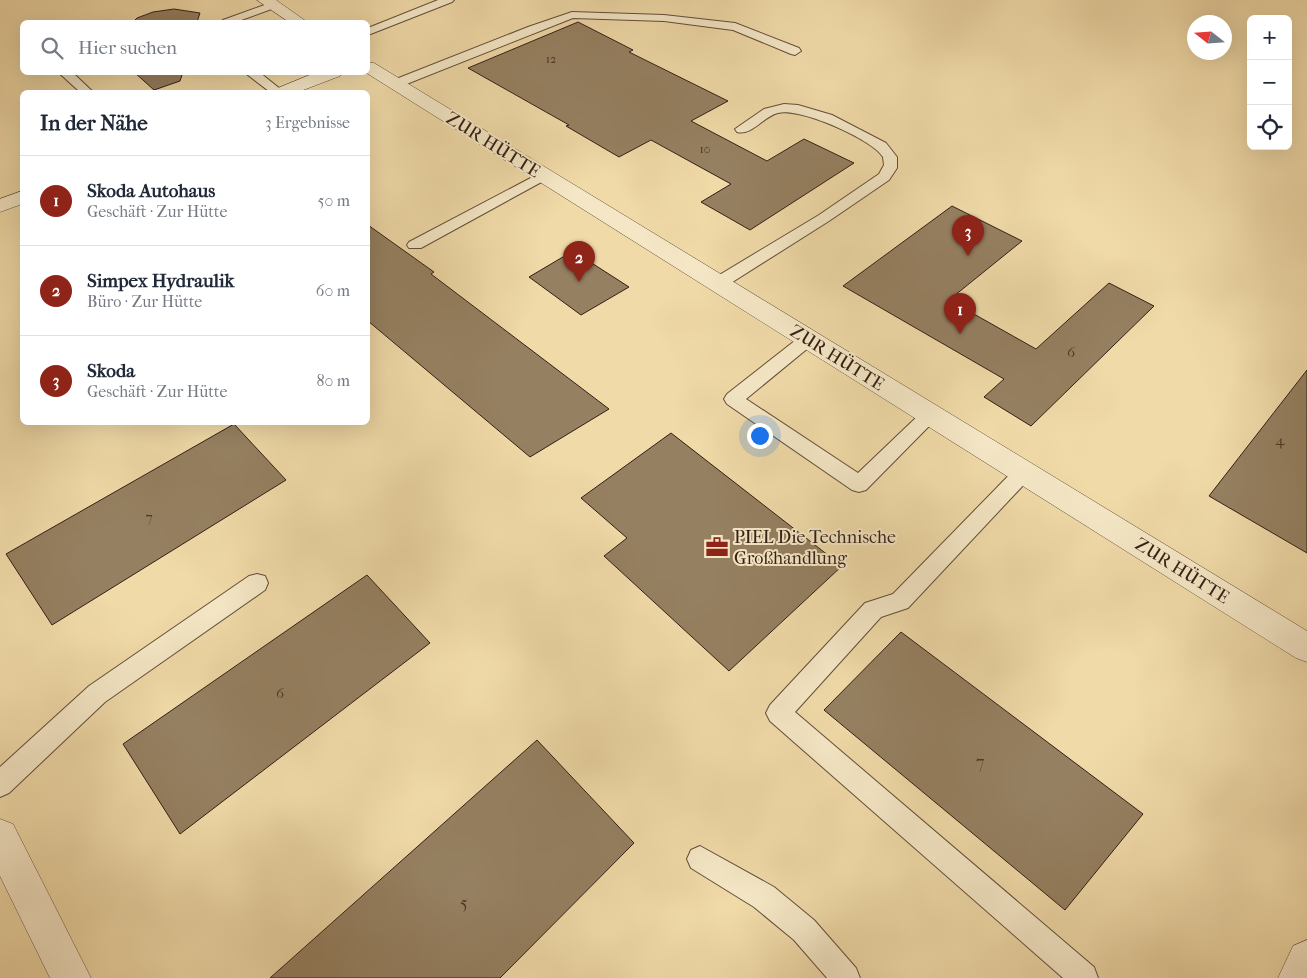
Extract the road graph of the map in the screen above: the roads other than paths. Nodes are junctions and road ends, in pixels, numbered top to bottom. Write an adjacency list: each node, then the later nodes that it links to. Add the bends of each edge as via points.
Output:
1 (448, 0): 5 (lane)
2 (269, 3): 3 (lane); 4 (street)
3 (231, 20)
4 (296, 20)
5 (370, 31)
6 (795, 51): 11 (lane, via 735,27 664,18 572,15)
7 (370, 68): 11 (street, ZUR HÜTTE)
8 (67, 75): 12 (lane)
9 (254, 75): 13 (lane)
10 (326, 75): 14 (street)
11 (395, 84): 16 (street, ZUR HÜTTE)
12 (85, 90)
13 (275, 90)
14 (289, 90)
15 (742, 129): 20 (lane, via 772,110 798,108 881,146 889,153 892,162 884,177)
16 (542, 176): 19 (lane); 20 (street, ZUR HÜTTE)
17 (20, 198): 18 (street)
18 (0, 206)
19 (415, 245)
20 (717, 284): 21 (street, ZUR HÜTTE)
21 (807, 340): 22 (street, ZUR HÜTTE); 22 (lane, via 733,399 859,484)
22 (930, 416): 23 (street, ZUR HÜTTE)
23 (1022, 473): 25 (street, ZUR HÜTTE); 30 (lane, via 900,601 873,610 778,713)
24 (257, 583): 26 (lane, via 97,694)
25 (1307, 648)
26 (0, 784)
27 (0, 836): 31 (street)
28 (700, 859): 32 (lane, via 771,902 804,930)
29 (1307, 960): 33 (street)
30 (1084, 977)
31 (71, 978)
32 (846, 978)
33 (1298, 978)

